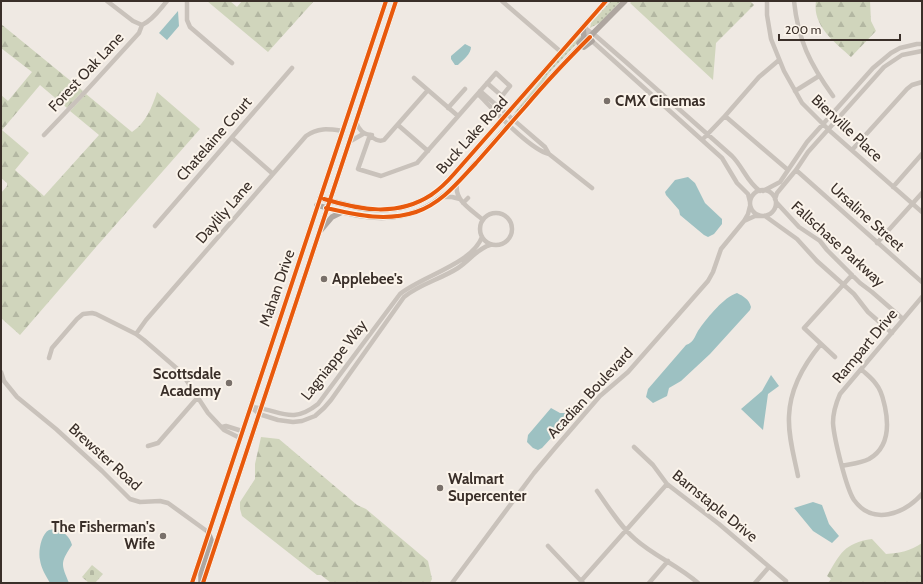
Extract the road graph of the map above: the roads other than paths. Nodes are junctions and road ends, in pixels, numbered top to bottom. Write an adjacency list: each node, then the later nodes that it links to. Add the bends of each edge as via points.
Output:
1 (106, 1): 11 (street)
2 (167, 1): 11 (street, Forest Oak Lane)
3 (187, 1): 18 (street, via 187,20 190,27)
4 (386, 1): 21 (main road, Mahan Drive)
5 (396, 1): 28 (main road, Mahan Drive)
6 (502, 1): 16 (street)
7 (606, 1): 12 (main road, Buck Lake Road)
8 (625, 1): 13 (main road, Buck Lake Road)
9 (767, 1): 17 (street, Bienville Place, via 771,39)
10 (794, 1): 22 (street, via 796,21 807,55)
11 (142, 25): 48 (street, Forest Oak Lane, via 139,33)
12 (583, 27): 13 (street); 16 (main road, Buck Lake Road); 25 (main road, via 584,38 550,73)
13 (592, 37): 20 (street); 23 (street); 25 (main road, Buck Lake Road)
14 (922, 44): 43 (street, via 900,48 891,53 873,68)
15 (922, 51): 44 (street, via 902,54 884,67)
16 (561, 52): 36 (main road, Buck Lake Road)
17 (779, 60): 31 (street, Bienville Place); 38 (street, via 759,77)
18 (232, 63)
19 (292, 68): 50 (street, Chatelaine Court)
20 (636, 71): 23 (street); 47 (street)
21 (363, 72): 28 (main road, via 366,75); 45 (main road, Mahan Drive)
22 (819, 76): 31 (street); 33 (street)
23 (631, 77): 51 (street)
24 (414, 78): 30 (street)
25 (549, 80): 41 (main road, Buck Lake Road)
26 (922, 82): 53 (street, via 907,89)
27 (487, 83): 27 (street, via 502,96 510,86 496,73); 32 (street)
28 (367, 86): 40 (main road, Mahan Drive)
29 (465, 89): 35 (street)
30 (428, 90): 35 (street); 42 (street)
31 (795, 91): 43 (street, Bienville Place, via 802,103)
32 (479, 93): 34 (street); 34 (street); 37 (street)
33 (833, 96)
34 (493, 106): 36 (street); 39 (street)
35 (448, 108): 37 (street)
36 (507, 114): 39 (main road, Buck Lake Road); 41 (street)
37 (458, 116): 54 (street)
38 (725, 116): 47 (street); 56 (street)
39 (503, 119): 41 (street); 67 (main road, Buck Lake Road, via 437,191 414,204 396,209 372,210)
40 (356, 122): 46 (street); 52 (main road, Mahan Drive)
41 (512, 122): 59 (main road, Buck Lake Road); 61 (street, via 531,144 549,154)
42 (398, 125): 49 (street, via 384,139 371,138); 54 (street)
43 (824, 125): 44 (street, Bienville Place); 56 (street, via 807,142)
44 (828, 130): 53 (street, Bienville Place); 57 (street)
45 (343, 131): 58 (street, Daylily Lane, via 326,128 313,132); 65 (main road, Mahan Drive)
46 (363, 134): 49 (street); 52 (street)
47 (707, 134): 51 (street); 62 (street, via 737,161 749,182)
48 (44, 135)
49 (370, 135): 54 (street, via 358,168 382,176 417,163)
50 (232, 138): 58 (street); 81 (street, Chatelaine Court)
51 (702, 140): 70 (street, via 725,162 733,177 748,194)
52 (348, 142): 67 (main road, Mahan Drive)
53 (852, 150): 60 (street, Bienville Place)
54 (428, 151)
55 (922, 154): 60 (street)
56 (788, 170): 62 (street, via 780,182)
57 (796, 170): 68 (street, via 777,193); 84 (street, Ursaline Street)
58 (273, 174): 99 (street, Daylily Lane)
59 (457, 184): 64 (main road, Buck Lake Road); 69 (street, via 456,192)
60 (893, 187): 71 (street, Bienville Place)
61 (592, 188)
62 (762, 191): 68 (street, via 770,193); 70 (street, via 753,195)
63 (922, 193): 71 (street)
64 (442, 197): 69 (street); 74 (main road, Buck Lake Road, via 417,211 401,216 367,217)
65 (320, 198): 67 (main road, Buck Lake Road); 72 (main road, Mahan Drive)
66 (468, 198): 69 (street)
67 (329, 200): 73 (main road, Mahan Drive)
68 (775, 200): 77 (street, via 773,211); 88 (street, Fallschase Parkway, via 799,227 820,241)
69 (462, 201): 79 (street)
70 (750, 204): 77 (street, via 754,213); 80 (street, Acadian Boulevard)
71 (912, 204): 76 (street, Bienville Place); 84 (street)
72 (317, 205): 73 (main road, Buck Lake Road); 93 (main road, Mahan Drive)
73 (326, 208): 74 (main road, Buck Lake Road); 82 (main road, Mahan Drive)
74 (342, 212): 82 (main road, via 332,217)
75 (511, 212): 78 (street)
76 (922, 212)
77 (763, 216): 80 (street, via 755,216); 90 (street, Fallschase Parkway, via 792,234 817,261)
78 (507, 217): 79 (street, via 497,213); 85 (street, via 512,227 510,237 502,245)
79 (483, 220): 83 (street, via 480,227)
80 (744, 221): 130 (street, Acadian Boulevard, via 725,243 708,281 628,372 600,396 555,448)
81 (155, 226)
82 (318, 234): 96 (main road, Mahan Drive)
83 (482, 238): 85 (street); 86 (street, Lagniappe Way)
84 (877, 243): 89 (street, Ursaline Street)
85 (490, 245): 86 (street, Lagniappe Way)
86 (457, 265): 87 (street); 91 (street, Lagniappe Way, via 412,286)
87 (462, 272)
88 (852, 275): 90 (street); 94 (street, Fallschase Parkway)
89 (922, 282)
90 (844, 284): 98 (street, Fallschase Parkway, via 868,312); 100 (street, via 804,328)
91 (406, 293): 95 (street, Lagniappe Way, via 395,300); 97 (street, Lagniappe Way)
92 (922, 297): 94 (street, Rampart Drive)
93 (280, 316): 96 (main road, via 284,318); 108 (main road, Mahan Drive)
94 (903, 319): 98 (street, Rampart Drive)
95 (376, 326): 97 (street); 103 (street, Lagniappe Way)
96 (287, 327): 109 (main road, Mahan Drive)
97 (381, 330): 104 (street, Lagniappe Way)
98 (892, 333): 105 (street, Rampart Drive)
99 (136, 334): 102 (street, via 96,314 84,314 77,318 52,348); 107 (street, via 182,372)
100 (821, 344): 101 (street); 117 (street, via 809,357 803,369 789,415)
101 (835, 357)
102 (49, 358)
103 (350, 363): 104 (street); 109 (street, Lagniappe Way, via 310,411 291,416)
104 (355, 367): 110 (street, Lagniappe Way, via 331,400 315,416 293,422)
105 (861, 369): 116 (street, Rampart Drive, via 840,394 834,409 833,423); 116 (street, via 881,391 888,429 881,448 874,455 861,462)
106 (1, 372): 122 (street, Brewster Road, via 4,381 17,397 56,429 130,499 168,503)
107 (198, 397): 111 (street, via 208,413); 114 (street, via 158,443)
108 (251, 407): 109 (street, Lagniappe Way); 110 (street, Lagniappe Way); 112 (main road, Mahan Drive)
109 (261, 408): 110 (main road, Mahan Drive)
110 (259, 414): 129 (main road, Mahan Drive)
111 (222, 427): 112 (street); 113 (street)
112 (242, 431): 113 (main road, Mahan Drive)
113 (240, 438): 122 (main road, Mahan Drive)
114 (148, 446)
115 (634, 447): 118 (street, Barnstaple Drive, via 653,465)
116 (842, 466): 120 (street, Rampart Drive, via 851,496 861,507 872,513 890,515 907,507)
117 (798, 476)
118 (667, 484): 121 (street); 125 (street, Barnstaple Drive)
119 (597, 491): 121 (street)
120 (922, 494)
121 (626, 530): 124 (street); 127 (street)
122 (208, 532): 128 (main road, Mahan Drive); 129 (main road, via 211,540 201,571)
123 (548, 546): 127 (street)
124 (668, 562): 131 (street); 132 (street)
125 (769, 567): 126 (street, Barnstaple Drive); 133 (street)
126 (786, 581)
127 (582, 582)
128 (192, 583)
129 (202, 583)
130 (452, 583)
131 (649, 583)
132 (698, 583)
133 (755, 583)

